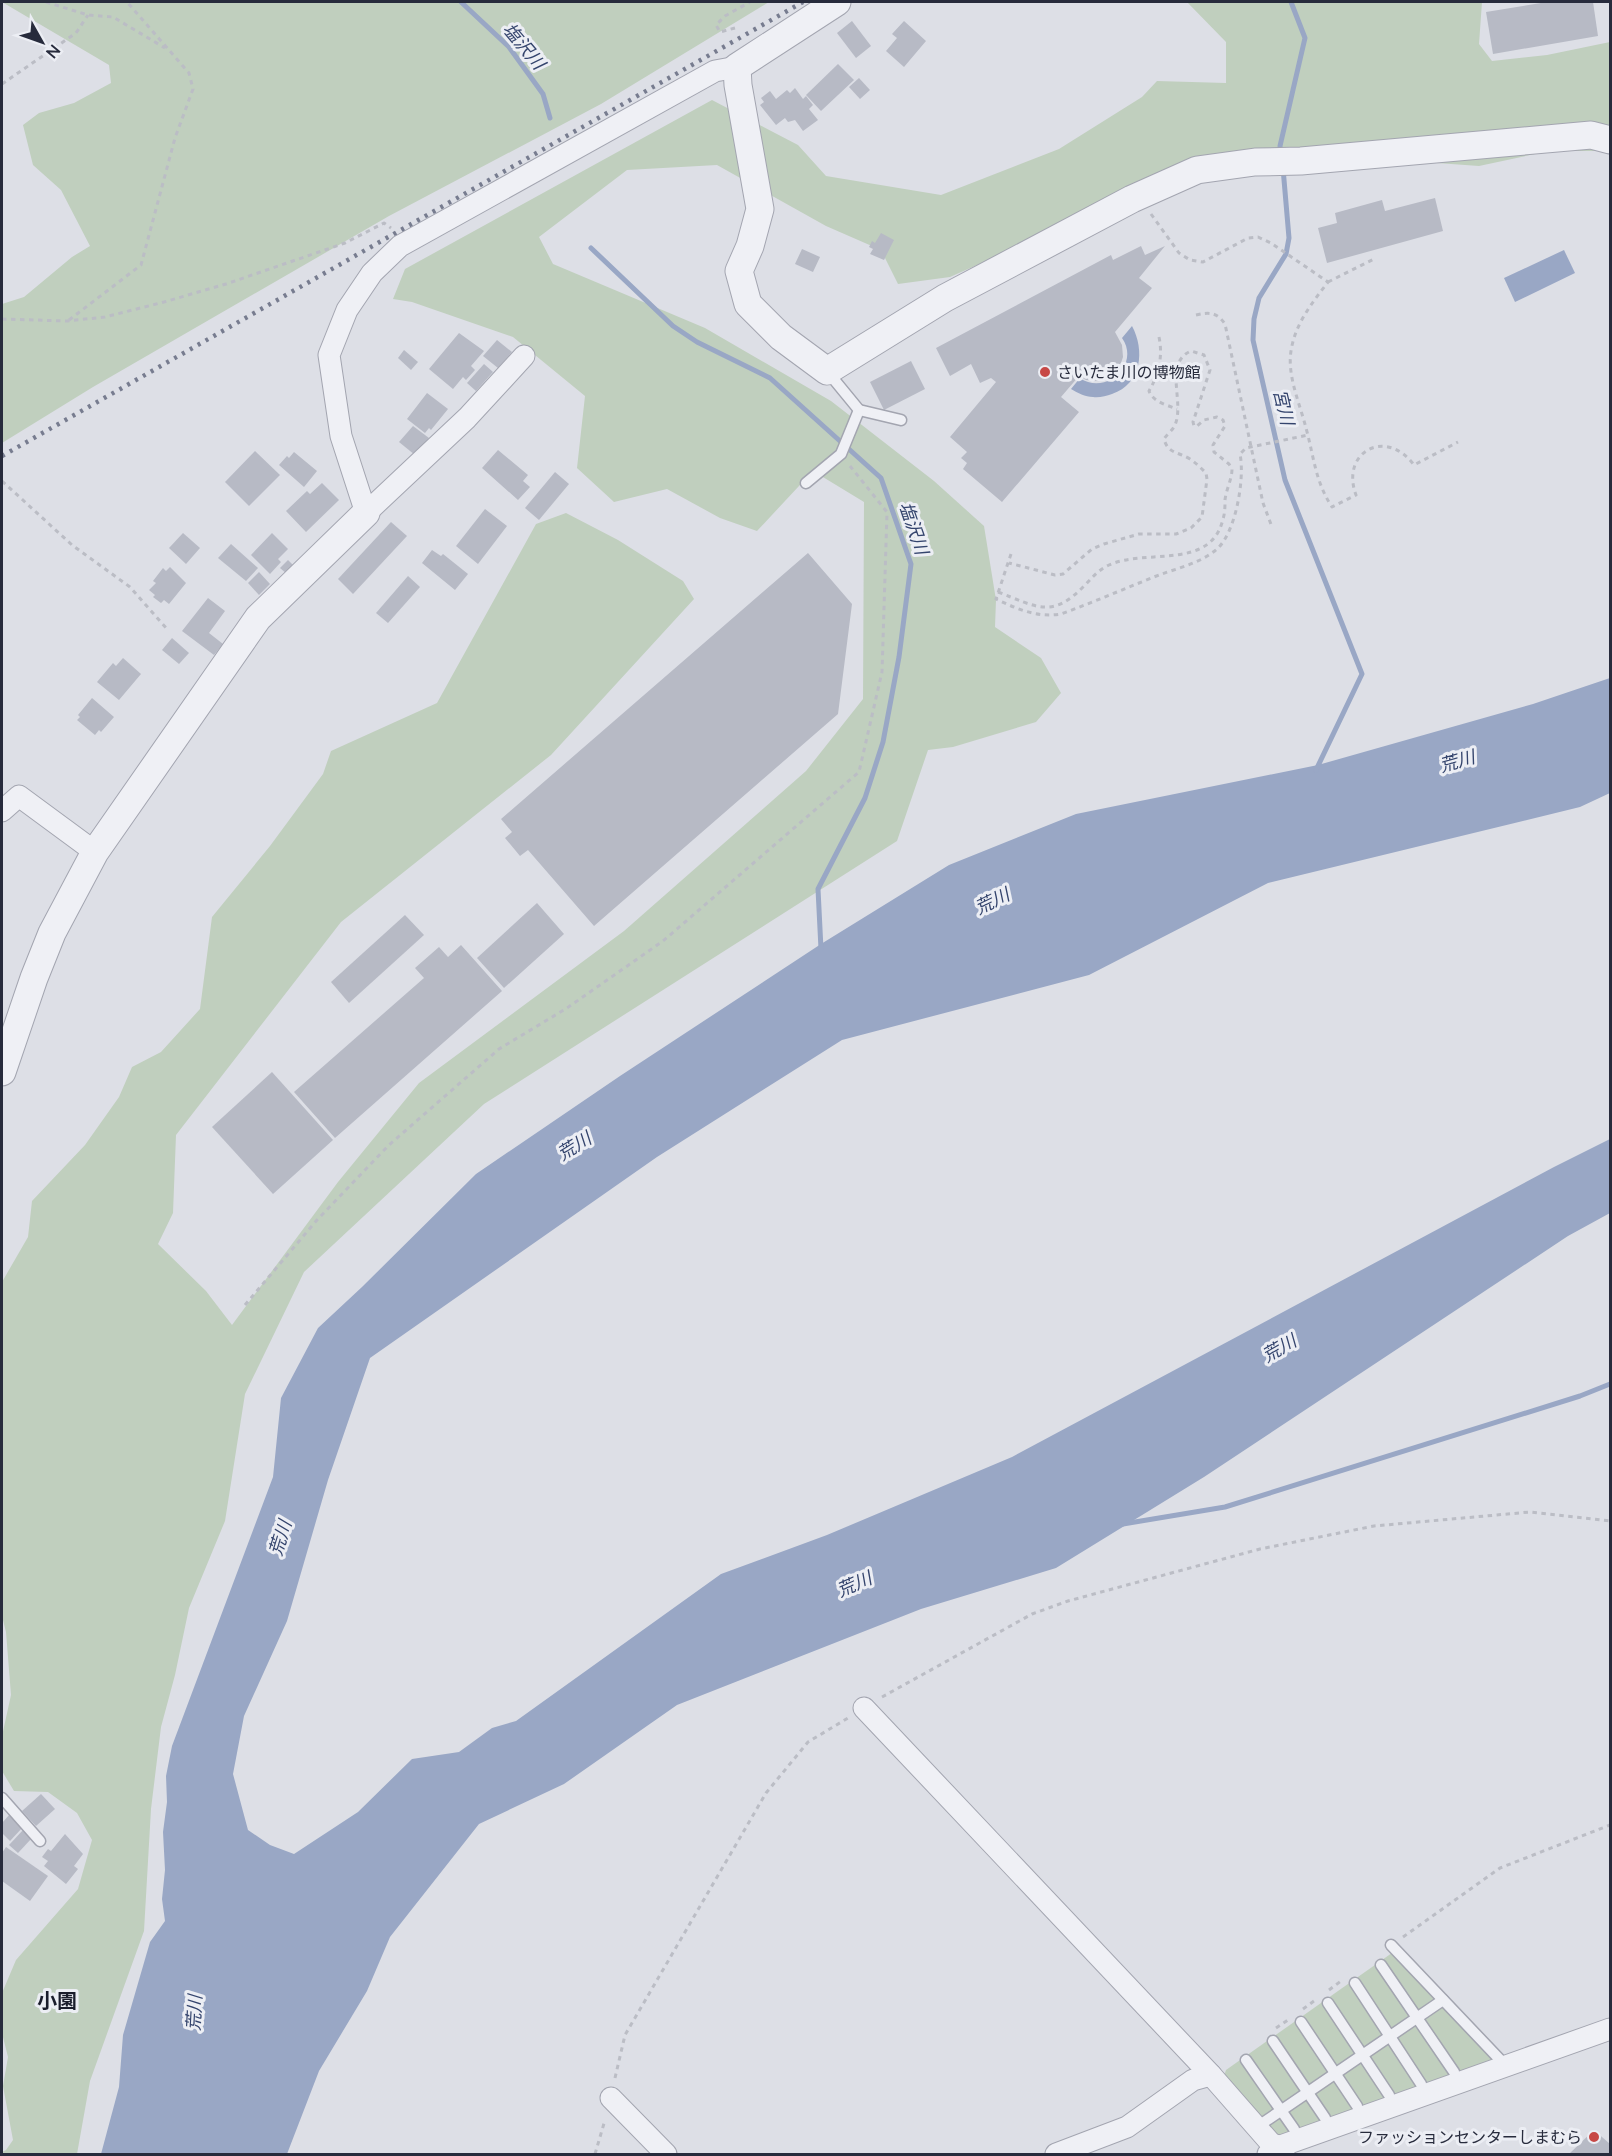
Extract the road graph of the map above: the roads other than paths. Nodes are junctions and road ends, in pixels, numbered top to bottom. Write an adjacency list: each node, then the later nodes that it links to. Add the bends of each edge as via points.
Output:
1 (837, 2): 2 (street)
2 (737, 66): 5 (street, via 760,209 739,271 748,304 781,337); 9 (street, via 715,71 400,246 372,273 346,310 329,355 341,436)
3 (1611, 140): 5 (street, via 1591,135 1197,170 945,298)
4 (524, 356): 9 (street, via 467,418)
5 (827, 371): 6 (lane)
6 (859, 410): 7 (lane); 8 (lane, via 842,454)
7 (901, 420)
8 (806, 483)
9 (366, 513): 11 (street, via 258,618)
10 (2, 812): 11 (street, via 19,796)
11 (95, 852): 12 (street, via 52,933)
12 (2, 1072)
13 (864, 1708): 31 (street)
14 (2, 1798): 15 (lane)
15 (40, 1841)
16 (1391, 1945): 19 (lane)
17 (1382, 1965): 21 (lane)
18 (1355, 1983): 24 (lane)
19 (1443, 2000): 21 (lane); 28 (lane)
20 (1328, 2003): 26 (lane)
21 (1417, 2018): 24 (lane); 29 (lane)
22 (1300, 2022): 30 (lane)
23 (1611, 2029): 28 (street)
24 (1390, 2036): 26 (lane); 32 (lane)
25 (1274, 2041): 33 (lane)
26 (1363, 2055): 30 (lane); 34 (lane)
27 (1246, 2060): 37 (lane)
28 (1506, 2066): 41 (street)
29 (1454, 2072)
30 (1335, 2074): 33 (lane); 36 (lane)
31 (1211, 2075): 39 (street); 43 (street, via 1193,2080 1127,2127)
32 (1421, 2084)
33 (1308, 2092): 37 (lane); 38 (lane)
34 (1389, 2095)
35 (611, 2097): 42 (street)
36 (1357, 2106)
37 (1281, 2110): 39 (lane); 40 (lane)
38 (1325, 2118)
39 (1257, 2127): 41 (street)
40 (1294, 2129)
41 (1275, 2152)
42 (666, 2154)
43 (1056, 2154)

